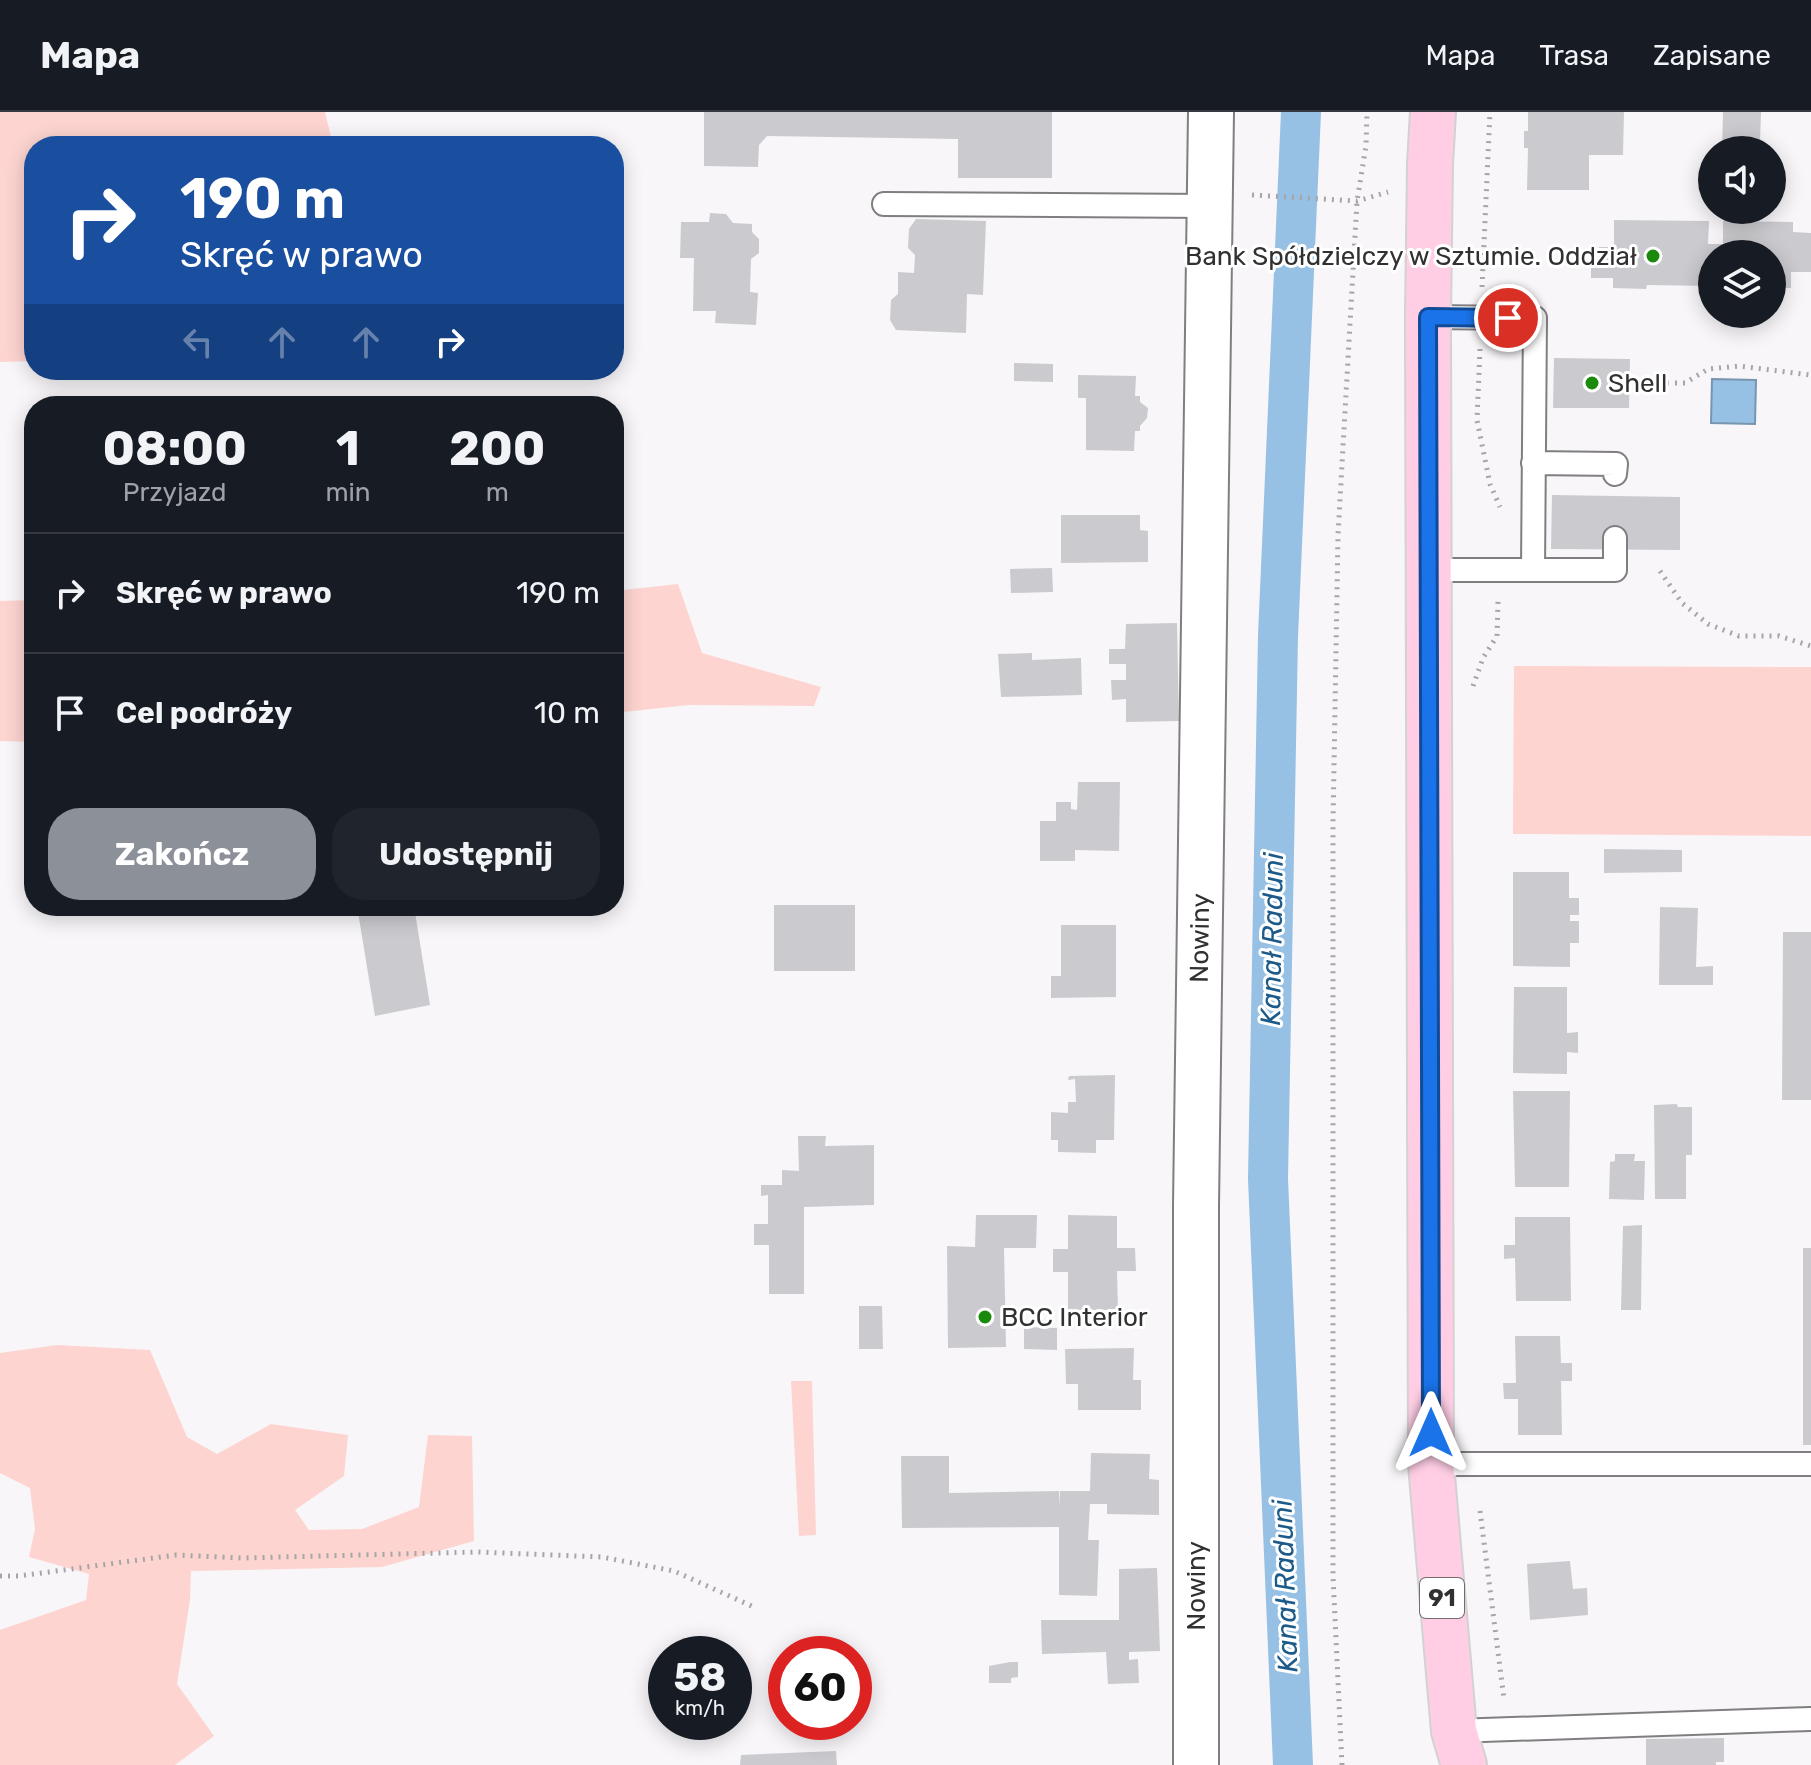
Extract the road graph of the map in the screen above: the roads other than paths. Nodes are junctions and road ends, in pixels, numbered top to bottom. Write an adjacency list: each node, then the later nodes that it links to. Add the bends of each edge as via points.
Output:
1 (1211, 112): 4 (street, Nowiny)
2 (1433, 112): 5 (main road, 91)
3 (884, 204): 4 (lane)
4 (1210, 206): 15 (street, Nowiny, via 1196,1206)
5 (1428, 317): 6 (lane, via 1535,318); 9 (main road, 91)
6 (1533, 463): 7 (lane, via 1616,464); 10 (lane)
7 (1615, 474)
8 (1615, 538): 10 (lane, via 1615,570)
9 (1428, 570): 10 (lane); 11 (main road, 91)
10 (1535, 570)
11 (1431, 1464): 12 (lane); 14 (main road, 91)
12 (1811, 1464)
13 (1811, 1719): 14 (lane, via 1508,1729)
14 (1456, 1754)
15 (1196, 1765)

